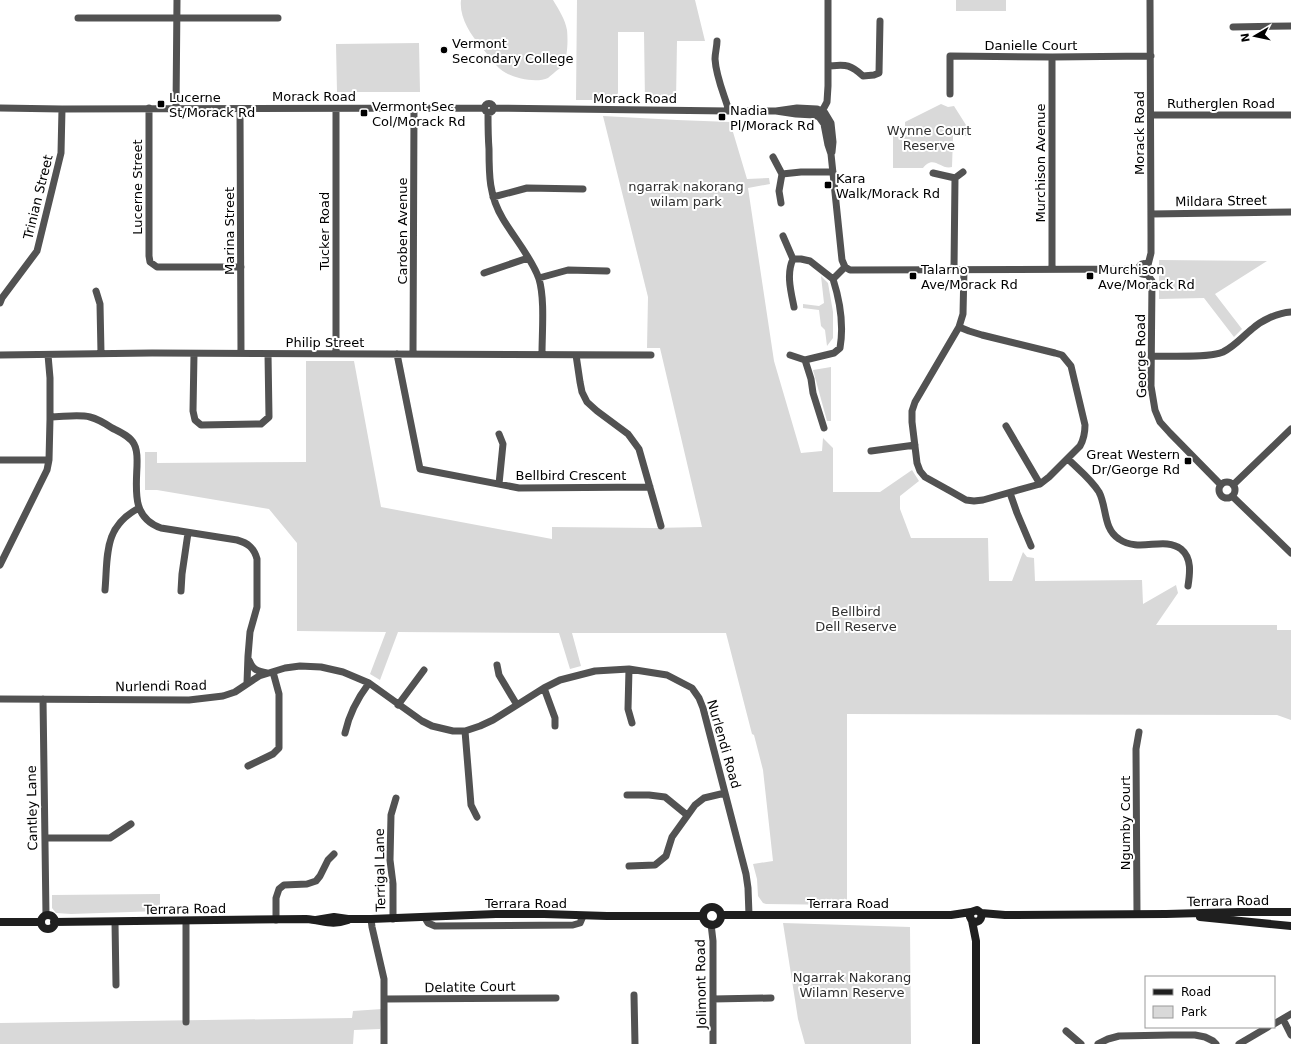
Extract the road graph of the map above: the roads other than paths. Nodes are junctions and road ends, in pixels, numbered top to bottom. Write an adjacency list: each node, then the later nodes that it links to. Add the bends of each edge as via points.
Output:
1 (176, 0): 6 (street)
2 (828, 0): 13 (street)
3 (1150, 0): 11 (street, Morack Road)
4 (78, 18): 6 (street)
5 (278, 18): 6 (street)
6 (176, 19): 17 (street)
7 (880, 21): 13 (street, via 879,73 862,76 848,65)
8 (1291, 26): 9 (street)
9 (1233, 27)
10 (717, 41): 23 (street, via 716,66)
11 (1151, 56): 12 (street, Danielle Court); 26 (street, Morack Road)
12 (1052, 57): 14 (street, Danielle Court, via 950,56); 46 (street, Murchison Avenue)
13 (828, 66): 24 (street, via 827,102)
14 (950, 94)
15 (0, 108): 20 (street, Morack Road)
16 (149, 108): 17 (street, Morack Road); 20 (street, Morack Road); 42 (street, Lucerne Street, via 150,262 157,267)
17 (176, 108): 18 (street, Morack Road)
18 (240, 108): 21 (street, Morack Road); 42 (street, Marina Street)
19 (414, 108): 21 (street, Morack Road); 22 (street, Morack Road); 64 (street, Caroben Avenue)
20 (62, 109): 54 (street, Trinian Street, via 61,153 37,251)
21 (336, 109): 62 (street, Tucker Road)
22 (489, 109): 23 (street, Morack Road); 34 (street, via 489,176)
23 (729, 111): 24 (street, Morack Road)
24 (821, 114): 28 (street)
25 (1291, 115): 26 (street, Rutherglen Road)
26 (1151, 116): 37 (street, Morack Road)
27 (773, 158): 31 (street)
28 (833, 172): 31 (street); 43 (street, via 840,252)
29 (963, 172): 32 (street)
30 (933, 173): 32 (street)
31 (782, 174): 35 (street, via 779,191)
32 (955, 178): 44 (street)
33 (583, 189): 34 (street, via 527,188)
34 (493, 197): 39 (street)
35 (781, 203)
36 (1291, 212): 37 (street, Mildara Street)
37 (1151, 214): 41 (street, Morack Road, via 1151,253)
38 (782, 236): 40 (street)
39 (528, 258): 49 (street); 51 (street)
40 (793, 259): 52 (street, via 810,261); 55 (street, via 789,274)
41 (1148, 265): 47 (street, via 1141,264); 50 (street, via 1150,269)
42 (241, 267): 59 (street, Marina Street)
43 (845, 267): 44 (street, via 850,270); 52 (street)
44 (954, 269): 45 (street)
45 (964, 269): 46 (street); 57 (street, via 963,314)
46 (1052, 269): 47 (street)
47 (1138, 269): 50 (street, via 1140,274)
48 (607, 271): 51 (street, via 568,270)
49 (484, 273)
50 (1147, 274): 71 (street, George Road, via 1152,281)
51 (539, 278): 65 (street, via 542,294)
52 (833, 279): 72 (street, via 842,322 840,348 834,353)
53 (96, 291): 58 (street, via 100,304)
54 (0, 303)
55 (794, 307)
56 (1291, 312): 71 (street, via 1268,318 1222,353 1207,356)
57 (959, 327): 78 (street, via 912,411); 80 (street, via 969,332 1062,355 1071,366 1085,425 1080,446)
58 (101, 353): 60 (street, Philip Street); 67 (street, Philip Street)
59 (241, 353): 60 (street, Philip Street); 61 (street, Philip Street)
60 (194, 354): 61 (street, via 193,411 195,420 201,425 261,424 269,417)
61 (268, 354): 62 (street, Philip Street)
62 (336, 354): 63 (street, Philip Street)
63 (397, 354): 64 (street, Philip Street); 83 (street, Bellbird Crescent, via 420,469)
64 (413, 354): 65 (street, Philip Street)
65 (542, 354): 68 (street, Philip Street)
66 (0, 355): 67 (street, Philip Street)
67 (50, 355): 73 (street)
68 (576, 355): 70 (street, Philip Street); 87 (street, via 582,392 597,411 634,441 639,449)
69 (790, 355): 72 (street)
70 (651, 356)
71 (1152, 356): 85 (street, George Road, via 1152,398 1160,422)
72 (805, 360): 75 (street)
73 (50, 417): 82 (street); 90 (street, via 89,417 128,438 134,444 137,454 136,498)
74 (1006, 426): 84 (street)
75 (824, 428)
76 (1291, 429): 86 (street)
77 (499, 434): 83 (street, via 503,444)
78 (915, 445): 79 (street); 88 (street, via 920,471 925,477 966,500 983,500)
79 (871, 451)
80 (1068, 459): 84 (street); 98 (street, via 1099,492 1108,524 1118,539 1134,545 1176,545 1184,551 1189,561)
81 (0, 460): 82 (street)
82 (50, 460): 95 (street)
83 (499, 484): 87 (street, Bellbird Crescent, via 519,488)
84 (1040, 484): 88 (street)
85 (1221, 485): 86 (street, via 1228,482); 89 (street, via 1220,492 1223,496)
86 (1233, 485): 89 (street, via 1235,490)
87 (650, 487): 91 (street)
88 (1010, 493): 94 (street)
89 (1232, 496): 96 (street)
90 (139, 508): 92 (street, via 156,526); 99 (street, via 120,523 111,538)
91 (661, 526)
92 (188, 533): 100 (street); 101 (street, via 237,540 249,545 256,553 257,607 250,632)
93 (0, 546): 95 (street)
94 (1031, 546)
95 (9, 547): 97 (street)
96 (1291, 553)
97 (0, 565)
98 (1188, 586)
99 (105, 590)
100 (181, 591)
101 (248, 656): 105 (street, via 252,667); 107 (street)
102 (497, 665): 112 (street, via 499,675)
103 (629, 669): 108 (street, Nurlendi Road, via 576,675); 113 (street, via 628,709); 119 (street, Nurlendi Road, via 667,674 692,688 704,708)
104 (424, 670): 111 (street)
105 (271, 673): 106 (street, Nurlendi Road, via 300,666 321,667 343,672); 107 (street, Nurlendi Road, via 259,676); 118 (street, via 279,694 279,748 273,754)
106 (369, 683): 111 (street, Nurlendi Road); 117 (street, via 354,706)
107 (247, 684): 110 (street, Nurlendi Road, via 223,696 189,700)
108 (544, 688): 112 (street, Nurlendi Road); 114 (street, via 555,718)
109 (0, 699): 110 (street, Nurlendi Road)
110 (43, 699): 125 (street, Cantley Lane)
111 (398, 705): 115 (street, Nurlendi Road, via 432,726)
112 (517, 705): 115 (street, Nurlendi Road, via 493,720)
113 (632, 723)
114 (555, 726)
115 (465, 731): 123 (street, via 471,805)
116 (1139, 732): 129 (street, Ngumby Court, via 1136,749)
117 (345, 734)
118 (248, 766)
119 (725, 792): 122 (street, via 704,798 695,804); 132 (street, Nurlendi Road, via 746,874)
120 (627, 795): 122 (street, via 664,797)
121 (396, 798): 137 (street, Terrigal Lane, via 391,815)
122 (687, 815): 127 (street, via 672,837 666,856 655,865)
123 (477, 817)
124 (131, 824): 125 (street, via 110,838)
125 (45, 838): 135 (street, Cantley Lane)
126 (334, 854): 138 (street, via 316,881 284,885 279,889 276,898)
127 (629, 866)
128 (1291, 912): 130 (main road, Terrara Road)
129 (1137, 914): 130 (main road, Terrara Road); 134 (main road, Terrara Road)
130 (1166, 914): 144 (main road, Terrara Road)
131 (721, 915): 132 (main road, Terrara Road); 133 (main road, via 718,909 712,907 705,910); 145 (main road, via 719,921)
132 (749, 915): 134 (main road, Terrara Road)
133 (704, 916): 137 (main road, Terrara Road, via 496,914); 145 (main road, via 706,922)
134 (976, 917): 163 (main road)
135 (44, 919): 140 (main road); 141 (main road, via 52,917); 141 (main road, Terrara Road, via 43,927 52,926)
136 (372, 919): 137 (main road, Terrara Road); 138 (main road, Terrara Road, via 345,920 334,917 319,920); 151 (street, via 384,979)
137 (393, 919)
138 (276, 920): 143 (main road, Terrara Road)
139 (1291, 921): 144 (main road, Terrara Road)
140 (0, 922)
141 (54, 922): 142 (main road, Terrara Road)
142 (115, 922): 143 (main road, Terrara Road); 147 (street)
143 (186, 922): 155 (street)
144 (1270, 923): 146 (main road, Terrara Road)
145 (711, 924): 152 (street, Jolimont Road)
146 (1291, 926)
147 (116, 985)
148 (634, 995): 161 (street)
149 (556, 998): 151 (street, Delatite Court)
150 (771, 998): 152 (street)
151 (385, 999): 160 (street)
152 (713, 999): 162 (street, Jolimont Road)
153 (1291, 1014): 154 (street)
154 (1283, 1019): 156 (street); 159 (street)
155 (186, 1022)
156 (1275, 1023)
157 (1266, 1028): 167 (street)
158 (1066, 1031): 164 (street)
159 (1291, 1035)
160 (384, 1044)
161 (635, 1044)
162 (713, 1044)
163 (976, 1044)
164 (1081, 1044)
165 (1098, 1044): 166 (street, via 1119,1036 1195,1035 1206,1037)
166 (1216, 1044)
167 (1239, 1044)

